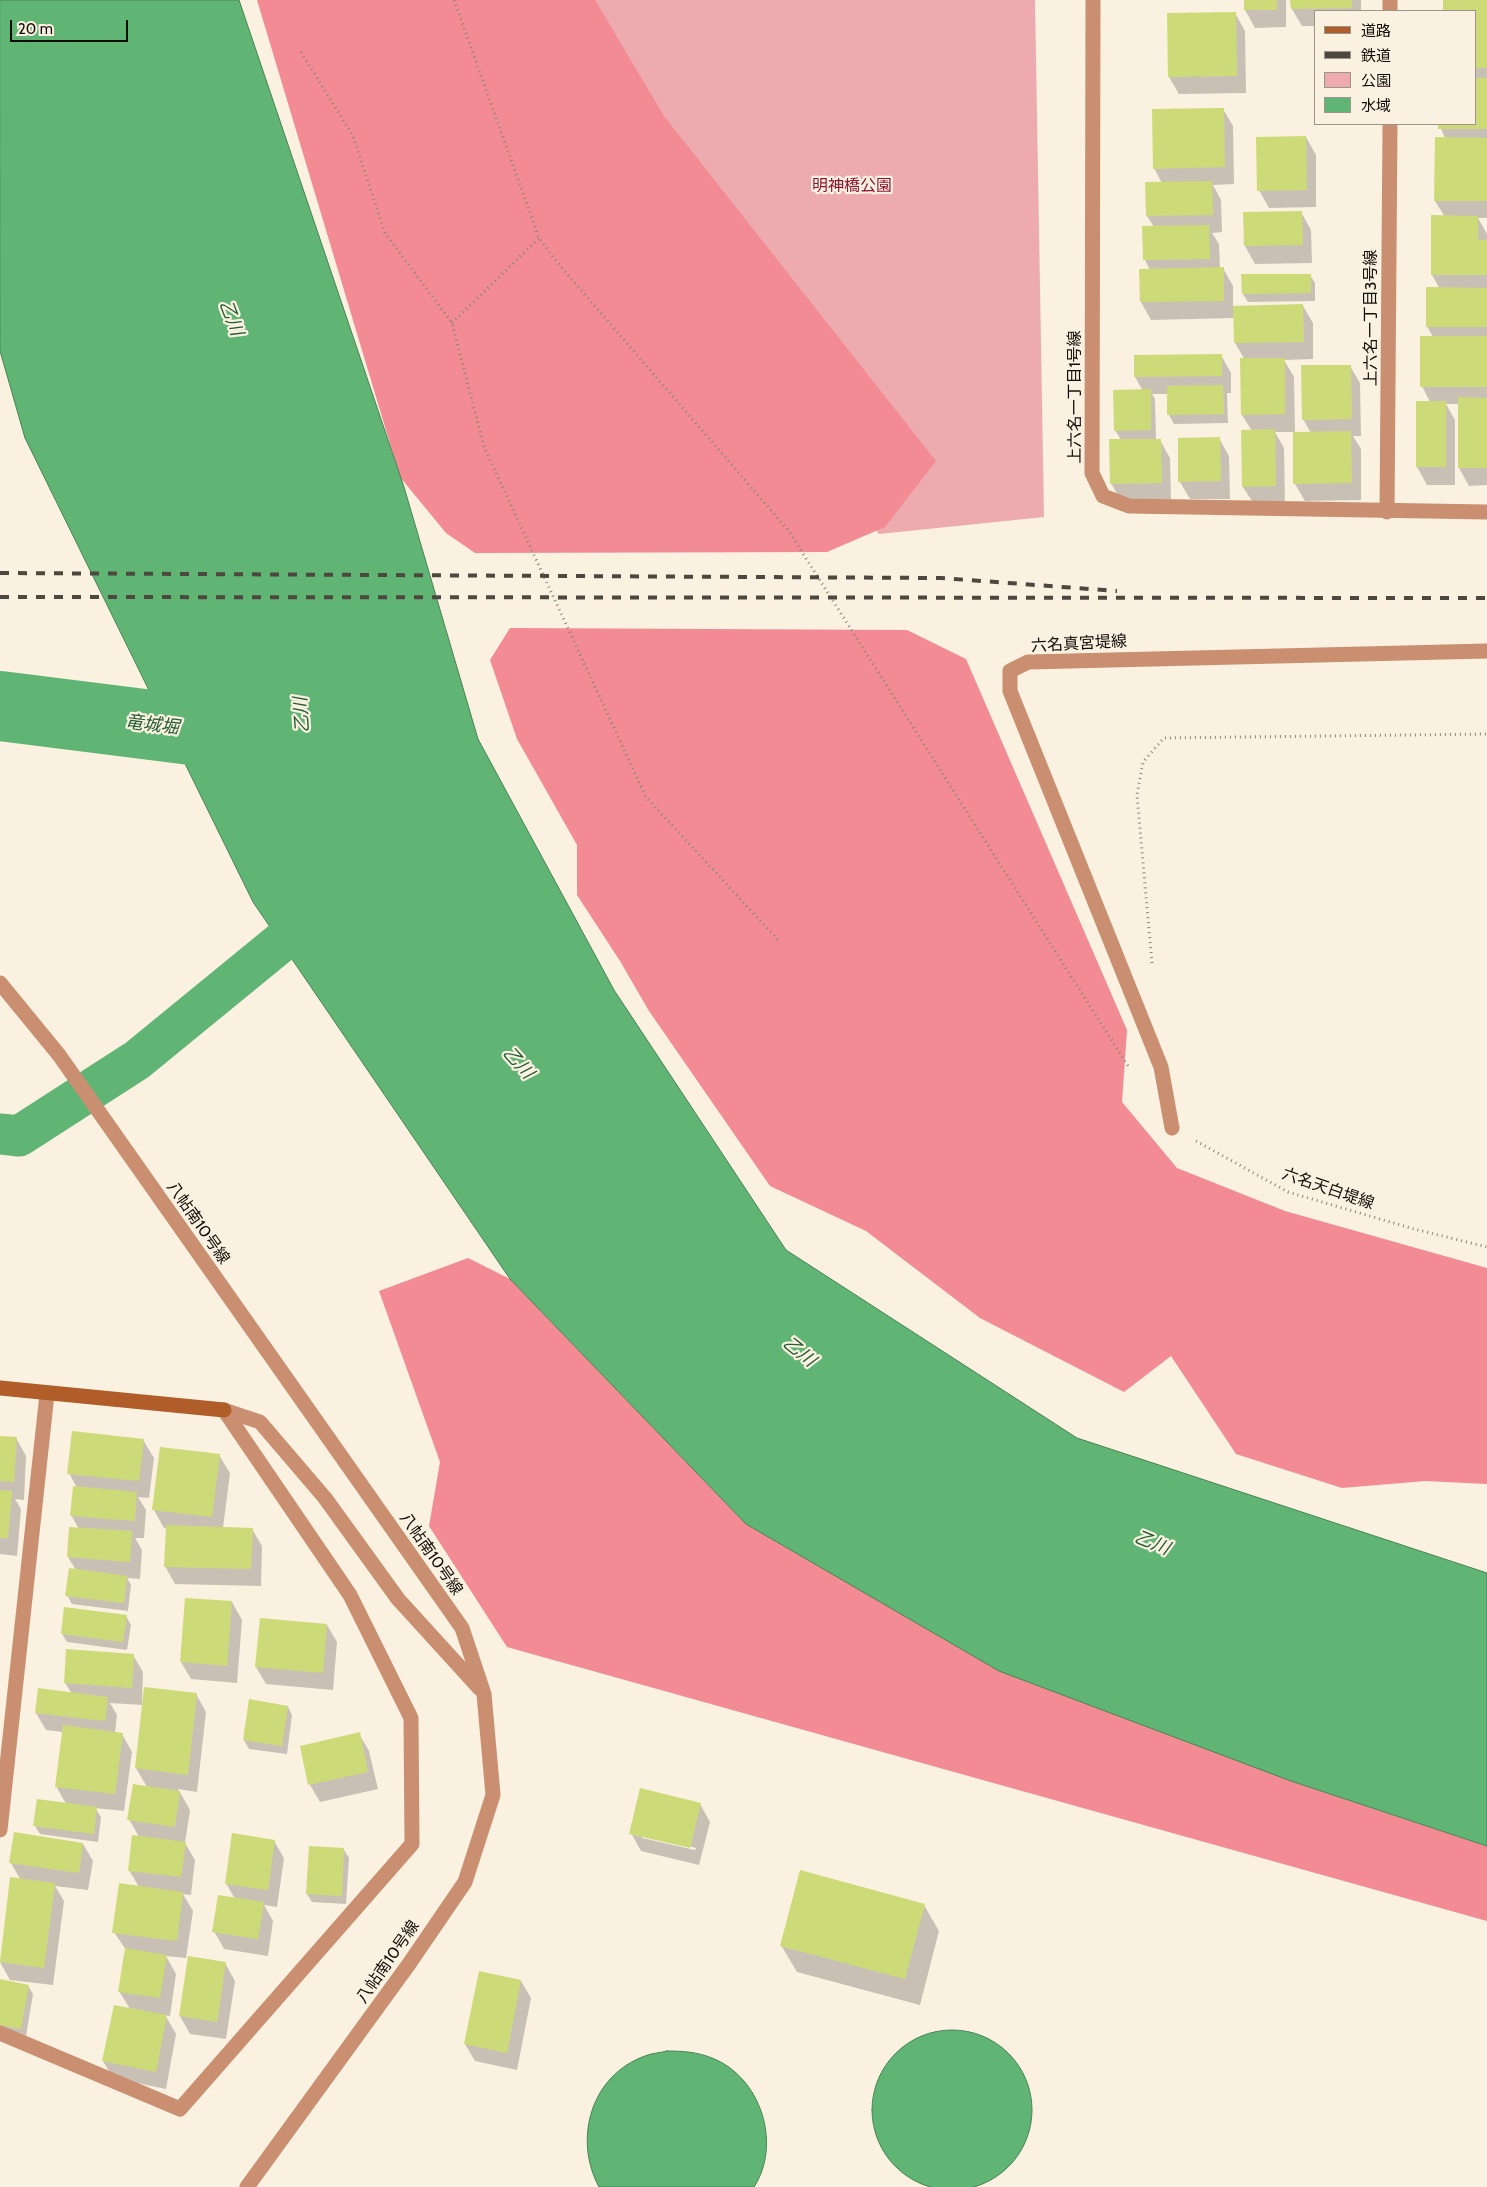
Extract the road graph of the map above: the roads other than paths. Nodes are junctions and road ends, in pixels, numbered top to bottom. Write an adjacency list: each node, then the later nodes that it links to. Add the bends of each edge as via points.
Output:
1 (1093, 0): 3 (street, 上六名一丁目1号線, via 1092,473 1103,496 1129,506)
2 (1390, 125): 3 (street, 上六名一丁目3号線)
3 (1387, 512): 4 (street, 上六名一丁目1号線)
4 (1487, 512)
5 (1487, 652): 7 (street, 六名真宮堤線, via 1028,662 1010,671 1010,691 1161,1067)
6 (0, 983): 11 (street, 八帖南10号線, via 59,1055 462,1628)
7 (1172, 1128)
8 (0, 1388): 9 (street)
9 (47, 1394): 10 (street); 12 (street)
10 (224, 1410): 11 (street, via 260,1422 325,1498 398,1600); 13 (street, via 350,1595 411,1718 412,1844 180,2109)
11 (484, 1694): 14 (street, 八帖南10号線, via 493,1795 465,1882)
12 (0, 1830)
13 (0, 2033)
14 (247, 2187)

